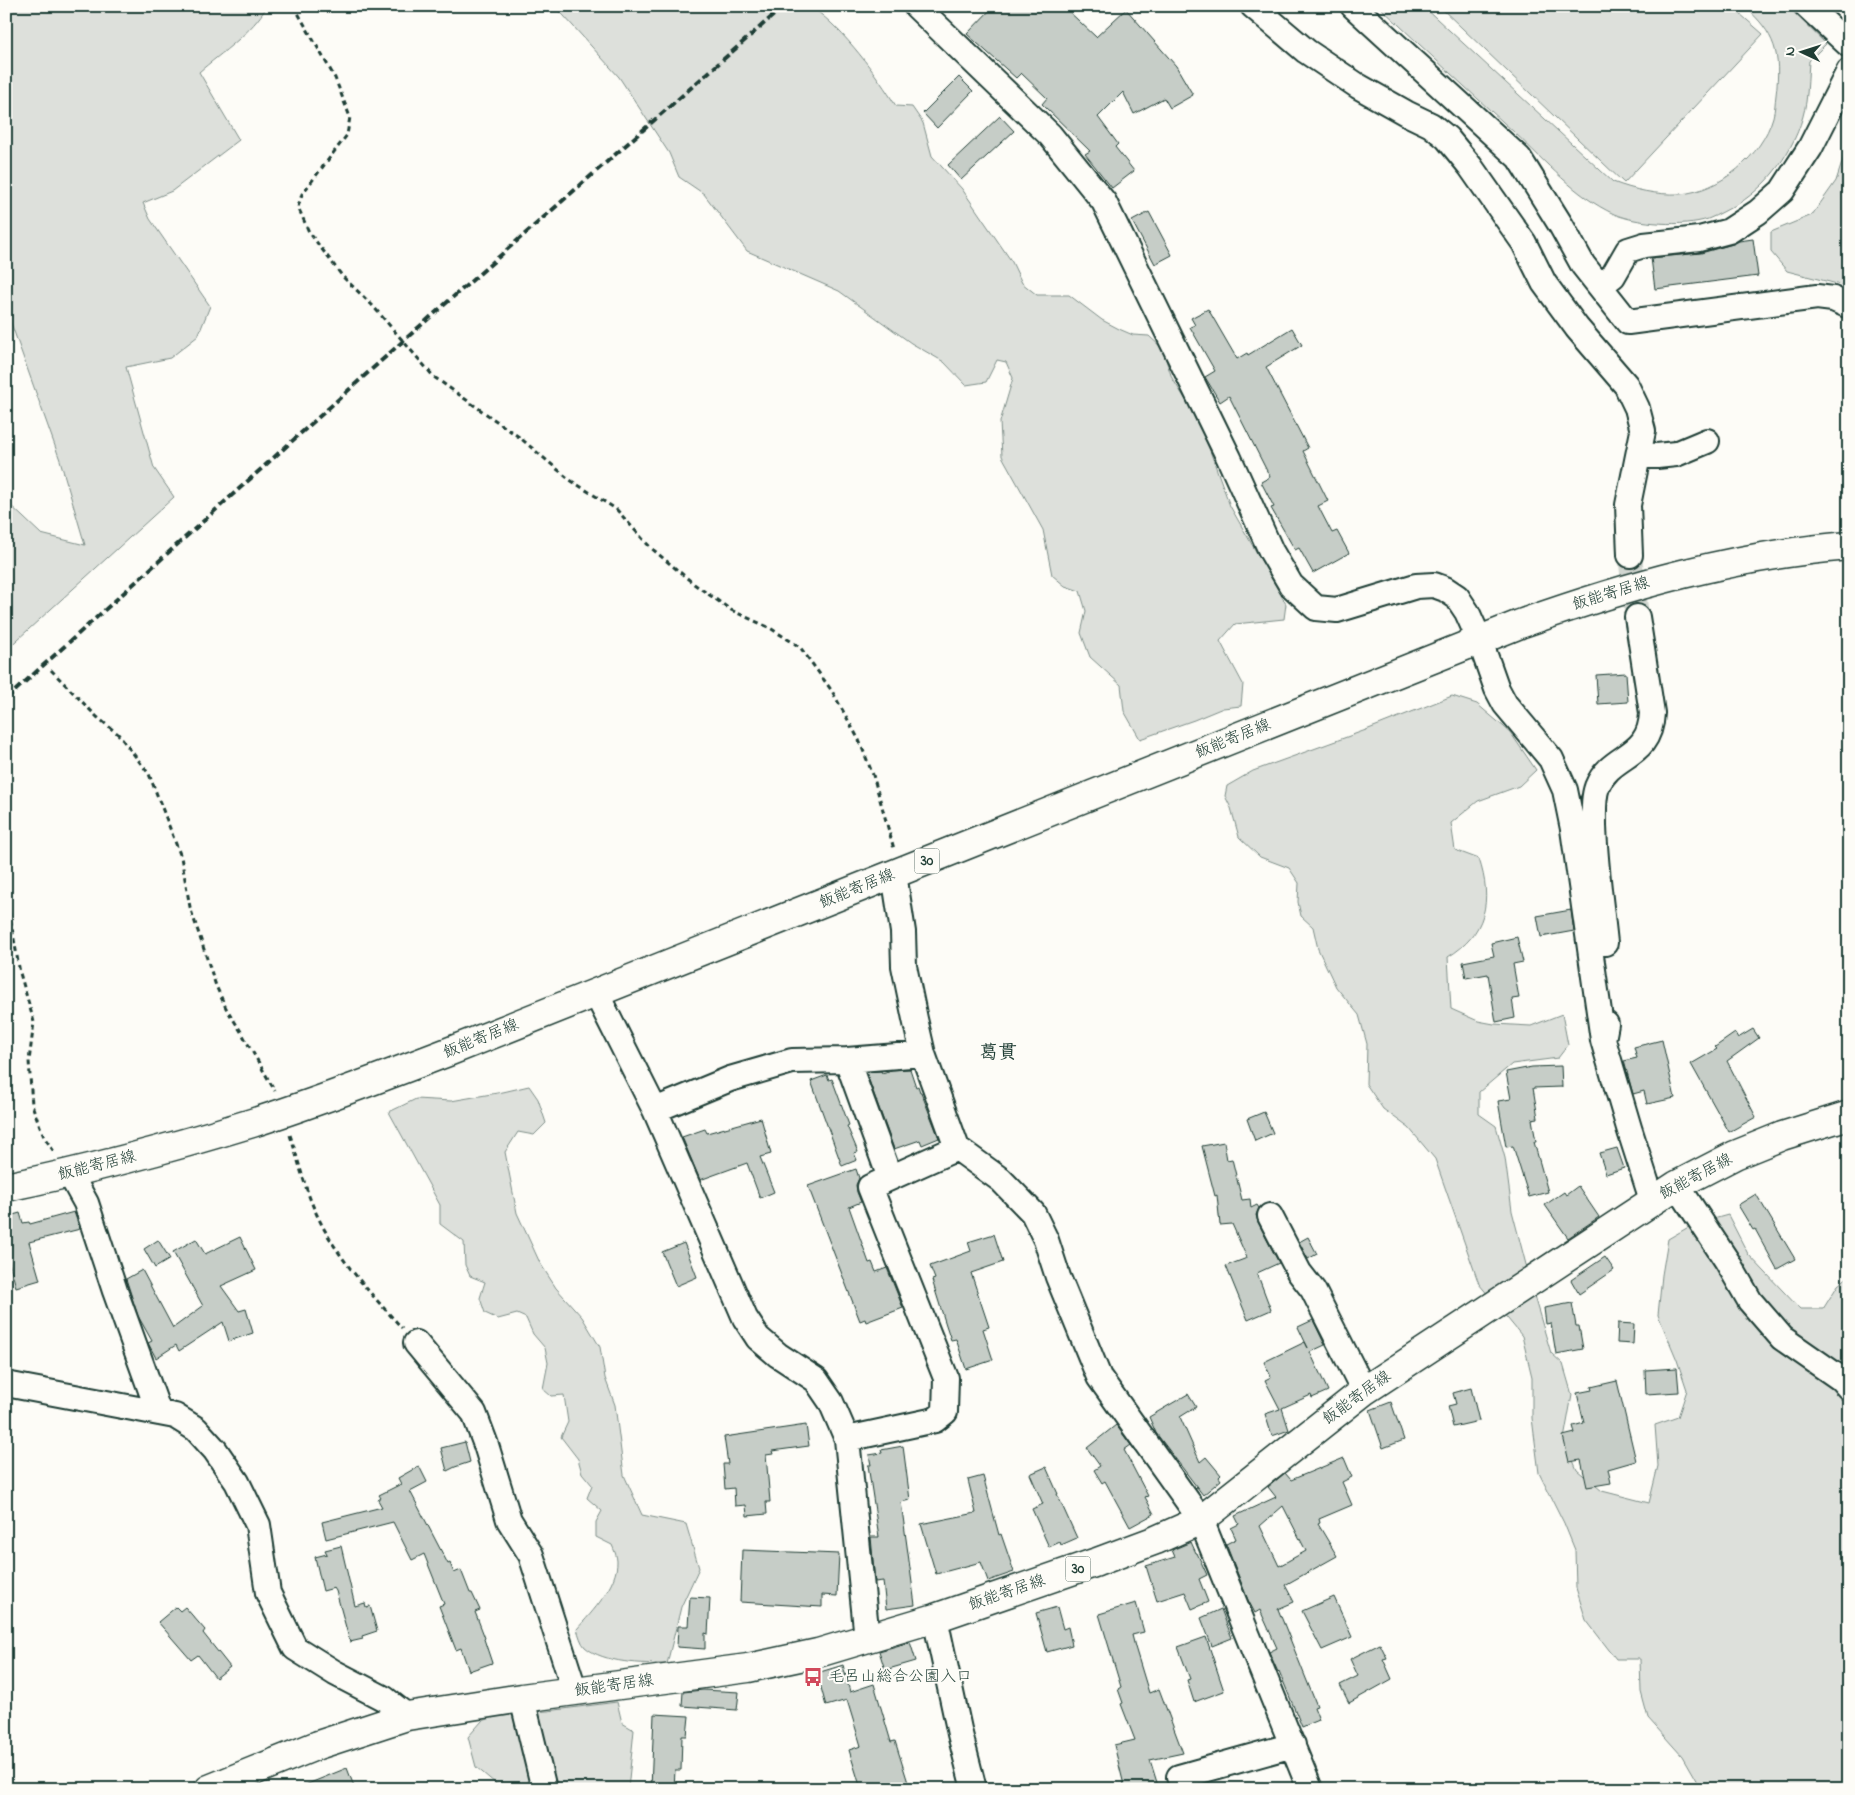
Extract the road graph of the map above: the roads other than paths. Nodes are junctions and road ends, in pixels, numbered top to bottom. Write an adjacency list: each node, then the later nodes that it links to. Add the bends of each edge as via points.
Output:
1 (916, 6): 14 (street, via 1050,135 1104,202 1225,449 1271,551 1291,585 1316,608 1337,610 1416,586 1434,585 1456,597)
2 (1253, 6): 10 (street, via 1306,51 1358,86 1431,125 1459,151 1524,243 1544,283 1626,385 1643,431)
3 (1353, 6): 7 (street, via 1519,158 1583,265)
4 (1808, 6): 5 (street)
5 (1849, 45)
6 (1849, 71): 7 (street, via 1810,148 1782,191 1758,212 1729,231 1628,250 1613,276)
7 (1600, 286): 8 (street, via 1628,322 1817,297)
8 (1849, 306)
9 (1707, 441): 10 (street, via 1676,454)
10 (1639, 455): 12 (street, via 1628,505)
11 (1849, 546): 14 (main road, 飯能寄居線 / 30, via 1780,554 1662,578 1586,601)
12 (1630, 555)
13 (1637, 617): 17 (street, via 1652,713 1651,726 1641,746 1605,772 1597,788 1594,806 1595,848 1610,995)
14 (1480, 640): 15 (main road, 飯能寄居線 / 30); 17 (street, via 1505,704 1548,754 1565,790)
15 (897, 873): 16 (main road, 飯能寄居線 / 30); 18 (street, via 904,966)
16 (596, 993): 20 (street); 23 (main road, 飯能寄居線 / 30, via 338,1094 190,1141)
17 (1603, 1040): 27 (street)
18 (923, 1054): 19 (street); 22 (street)
19 (848, 1060): 20 (street, via 792,1061 730,1079); 24 (street)
20 (656, 1110): 34 (street, via 745,1318 758,1338 816,1380 831,1402)
21 (1849, 1115): 25 (main road, 飯能寄居線 / 30, via 1782,1136)
22 (957, 1148): 24 (street); 35 (street, via 1001,1180 1033,1213 1099,1377)
23 (70, 1174): 26 (main road, 飯能寄居線 / 30); 33 (street, via 86,1203)
24 (890, 1178): 34 (street, via 870,1187 946,1378 946,1412 934,1420)
25 (1677, 1185): 27 (main road, 飯能寄居線 / 30); 31 (street, via 1750,1301 1782,1338)
26 (6, 1188)
27 (1652, 1200): 32 (main road, 飯能寄居線 / 30)
28 (1270, 1216): 32 (street, via 1299,1272 1313,1290)
29 (416, 1344): 38 (street, via 474,1413 509,1520 531,1555)
30 (6, 1384): 33 (street)
31 (1849, 1388)
32 (1364, 1391): 35 (main road, 飯能寄居線 / 30)
33 (159, 1413): 40 (street, via 175,1416 196,1429 237,1482 258,1525 268,1593 295,1648 385,1699)
34 (847, 1439): 37 (street)
35 (1201, 1520): 36 (main road, 飯能寄居線 / 30, via 1097,1562); 41 (street)
36 (935, 1618): 37 (main road, 飯能寄居線 / 30); 45 (street)
37 (867, 1639): 38 (main road, 飯能寄居線 / 30, via 782,1662)
38 (575, 1692): 39 (main road, 飯能寄居線 / 30)
39 (522, 1698): 40 (main road, 飯能寄居線 / 30); 44 (street)
40 (406, 1716): 43 (main road, 飯能寄居線 / 30, via 318,1745)
41 (1293, 1745): 42 (street); 46 (street)
42 (1179, 1777)
43 (209, 1789)
44 (544, 1789)
45 (974, 1789)
46 (1310, 1789)

